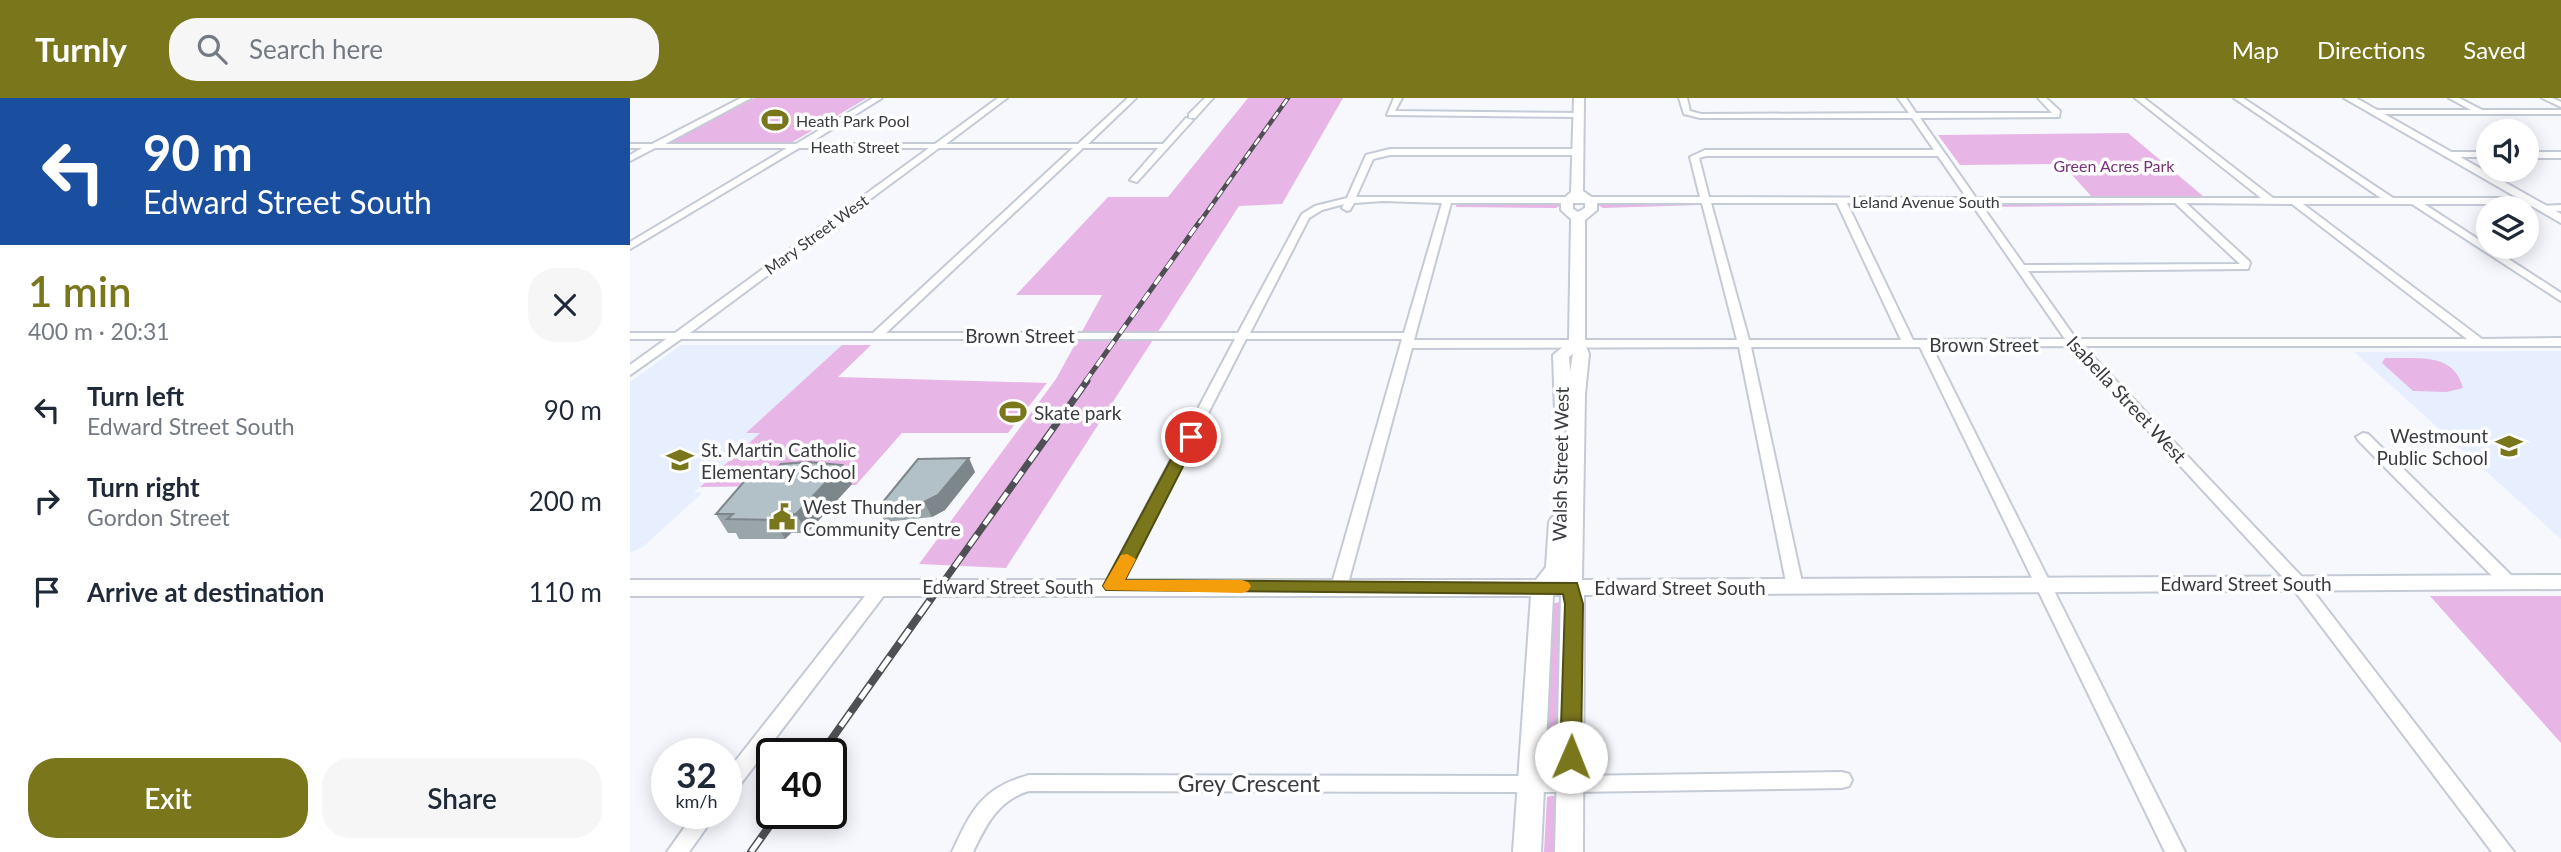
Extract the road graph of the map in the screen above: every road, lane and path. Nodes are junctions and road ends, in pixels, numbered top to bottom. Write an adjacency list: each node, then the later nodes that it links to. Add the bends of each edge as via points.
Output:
1 (747, 98): 23 (street)
2 (878, 98): 24 (street)
3 (1003, 98): 25 (street, Mary Street West)
4 (1132, 98): 26 (street)
5 (1209, 98): 27 (street)
6 (1398, 98): 20 (street, via 1390,113)
7 (1579, 98): 20 (main road, Walsh Street West)
8 (1683, 98): 21 (street, via 1687,112 1693,115)
9 (1902, 98): 21 (street, Isabella Street West)
10 (2042, 98): 21 (street, via 2056,115)
11 (2139, 98): 38 (street)
12 (2238, 98): 40 (street)
13 (2349, 98): 17 (main road)
14 (2453, 98): 18 (street)
15 (2546, 98): 16 (street)
16 (2561, 105)
17 (2374, 112): 18 (street); 30 (main road)
18 (2482, 112): 19 (street)
19 (2561, 112)
20 (1579, 115): 28 (main road, Walsh Street West)
21 (1914, 116): 29 (street, Isabella Street West)
22 (630, 146): 23 (street, Heath Street)
23 (654, 146): 24 (street, Heath Street); 34 (street)
24 (797, 146): 25 (street, Heath Street); 59 (street)
25 (938, 146): 26 (street, Heath Street); 65 (street, Mary Street West)
26 (1079, 146): 27 (street, Heath Street); 62 (street)
27 (1165, 146): 35 (street)
28 (1578, 152): 43 (street, via 1376,154 1369,157); 45 (main road, Walsh Street West)
29 (1941, 153): 46 (street, via 1700,154 1693,157); 48 (street, Isabella Street West)
30 (2449, 155): 31 (street); 36 (main road)
31 (2476, 155)
32 (2539, 155): 33 (street)
33 (2561, 155)
34 (630, 158)
35 (1134, 180)
36 (2515, 196)
37 (2178, 201): 38 (street, Leland Avenue South); 48 (street, Leland Avenue South); 51 (street)
38 (2271, 201): 39 (street, Leland Avenue South); 52 (street)
39 (2294, 201): 40 (street, Leland Avenue South); 53 (street)
40 (2392, 201): 41 (street, Leland Avenue South); 54 (street)
41 (2413, 201): 42 (street, Leland Avenue South); 55 (street)
42 (2476, 201)
43 (1349, 205): 44 (street, Leland Avenue South); 63 (street, Leland Avenue South, via 1327,206 1307,214)
44 (1445, 205): 45 (street, Leland Avenue South); 66 (street)
45 (1579, 205): 46 (street, Leland Avenue South); 70 (main road, Walsh Street West)
46 (1707, 205): 47 (street, Leland Avenue South); 71 (street)
47 (1843, 205): 48 (street, Leland Avenue South); 72 (street)
48 (1977, 205): 51 (street, Leland Avenue South); 60 (street, Isabella Street West)
49 (2539, 207): 50 (street, Leland Avenue South)
50 (2561, 208)
51 (2188, 209): 52 (street, Leland Avenue South); 60 (street, via 2244,267)
52 (2281, 209): 53 (street, Leland Avenue South)
53 (2304, 209): 54 (street, Leland Avenue South); 67 (street)
54 (2403, 209): 55 (street, Leland Avenue South)
55 (2425, 209): 56 (street, Leland Avenue South); 61 (street)
56 (2476, 209)
57 (2539, 209): 58 (main road)
58 (2561, 219)
59 (630, 246)
60 (2021, 268): 69 (street, Isabella Street West)
61 (2561, 298)
62 (877, 335): 63 (street, Brown Street); 65 (street, Brown Street)
63 (1244, 335): 66 (street, Brown Street); 81 (street)
64 (630, 336): 65 (street, Brown Street)
65 (678, 336): 74 (street, Mary Street West)
66 (1409, 340): 70 (street, Brown Street); 82 (street)
67 (2479, 342): 68 (street, Brown Street); 69 (street, Brown Street)
68 (2561, 342)
69 (2073, 343): 73 (street, Brown Street); 76 (street, Isabella Street West)
70 (1577, 344): 71 (street, Brown Street); 83 (main road, Walsh Street West, via 1581,354); 86 (main road, Walsh Street West, via 1561,355 1565,394 1558,568)
71 (1744, 344): 72 (street, Brown Street); 84 (street)
72 (1909, 344): 73 (street, Brown Street)
73 (1925, 344): 79 (street)
74 (630, 371)
75 (2363, 437): 77 (street)
76 (2297, 582): 77 (main road, Edward Street South); 79 (main road, Edward Street South); 97 (street, Isabella Street West)
77 (2508, 582): 78 (main road, Edward Street South)
78 (2561, 582)
79 (2043, 584): 84 (main road, Edward Street South); 96 (street)
80 (882, 586): 81 (main road, Edward Street South); 85 (main road, Edward Street South); 87 (street)
81 (1112, 586): 82 (main road, Edward Street South)
82 (1339, 586): 86 (main road, Edward Street South)
83 (1571, 587): 84 (main road, Edward Street South); 86 (main road, Edward Street South); 90 (main road, Walsh Street West)
84 (1795, 587)
85 (630, 588)
86 (1542, 588): 89 (main road)
87 (742, 767)
88 (1842, 780): 90 (street, Grey Crescent)
89 (1531, 784): 90 (street, Grey Crescent); 93 (street, Grey Crescent, via 1029,783 991,799); 94 (main road)
90 (1570, 784): 95 (main road, Walsh Street West)
91 (695, 829): 92 (street)
92 (677, 852)
93 (962, 852)
94 (1527, 852)
95 (1569, 852)
96 (2175, 852)
97 (2504, 852)

